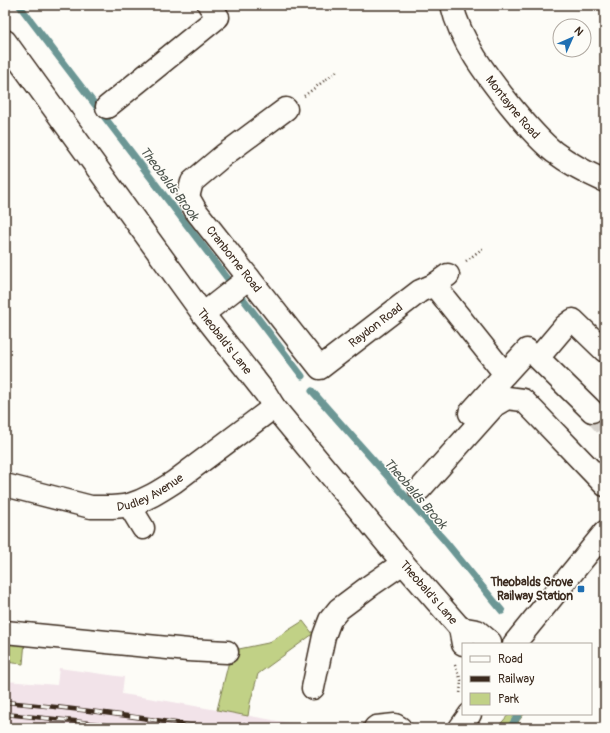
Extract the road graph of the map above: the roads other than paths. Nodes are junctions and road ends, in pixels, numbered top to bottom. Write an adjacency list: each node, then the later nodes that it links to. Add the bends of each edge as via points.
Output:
1 (209, 5): 4 (street, via 218,17)
2 (452, 5): 6 (street, Montayne Road, via 465,40 482,68 521,119 554,152 571,164)
3 (5, 41): 8 (street, Theobald's Lane)
4 (107, 107)
5 (286, 109): 7 (street, Cranborne Road, via 192,182 188,197)
6 (605, 181)
7 (245, 282): 8 (street); 11 (street, Cranborne Road)
8 (203, 314): 13 (street, Theobald's Lane)
9 (527, 350): 12 (street)
10 (605, 351): 14 (street, via 573,320 538,358)
11 (320, 368): 12 (street, Raydon Road, via 420,291 441,280)
12 (505, 374): 15 (street)
13 (274, 407): 19 (street, Dudley Avenue, via 174,482 157,493); 22 (street, Theobald's Lane)
14 (592, 411)
15 (424, 464)
16 (5, 485): 19 (street, Dudley Avenue, via 91,507)
17 (605, 485): 18 (street, via 523,400 507,398 495,405)
18 (420, 489)
19 (130, 504): 20 (street)
20 (143, 528)
21 (605, 532): 26 (street)
22 (403, 563): 24 (street, Theobald's Lane); 28 (street, via 339,608 330,620)
23 (5, 632): 27 (street, via 181,650)
24 (462, 636): 25 (street, Theobald's Lane, via 477,631)
25 (490, 643)
26 (515, 643)
27 (227, 652)
28 (313, 688)
29 (462, 714): 32 (street)
30 (375, 728): 31 (street, via 395,725)
31 (400, 728)
32 (460, 728)

